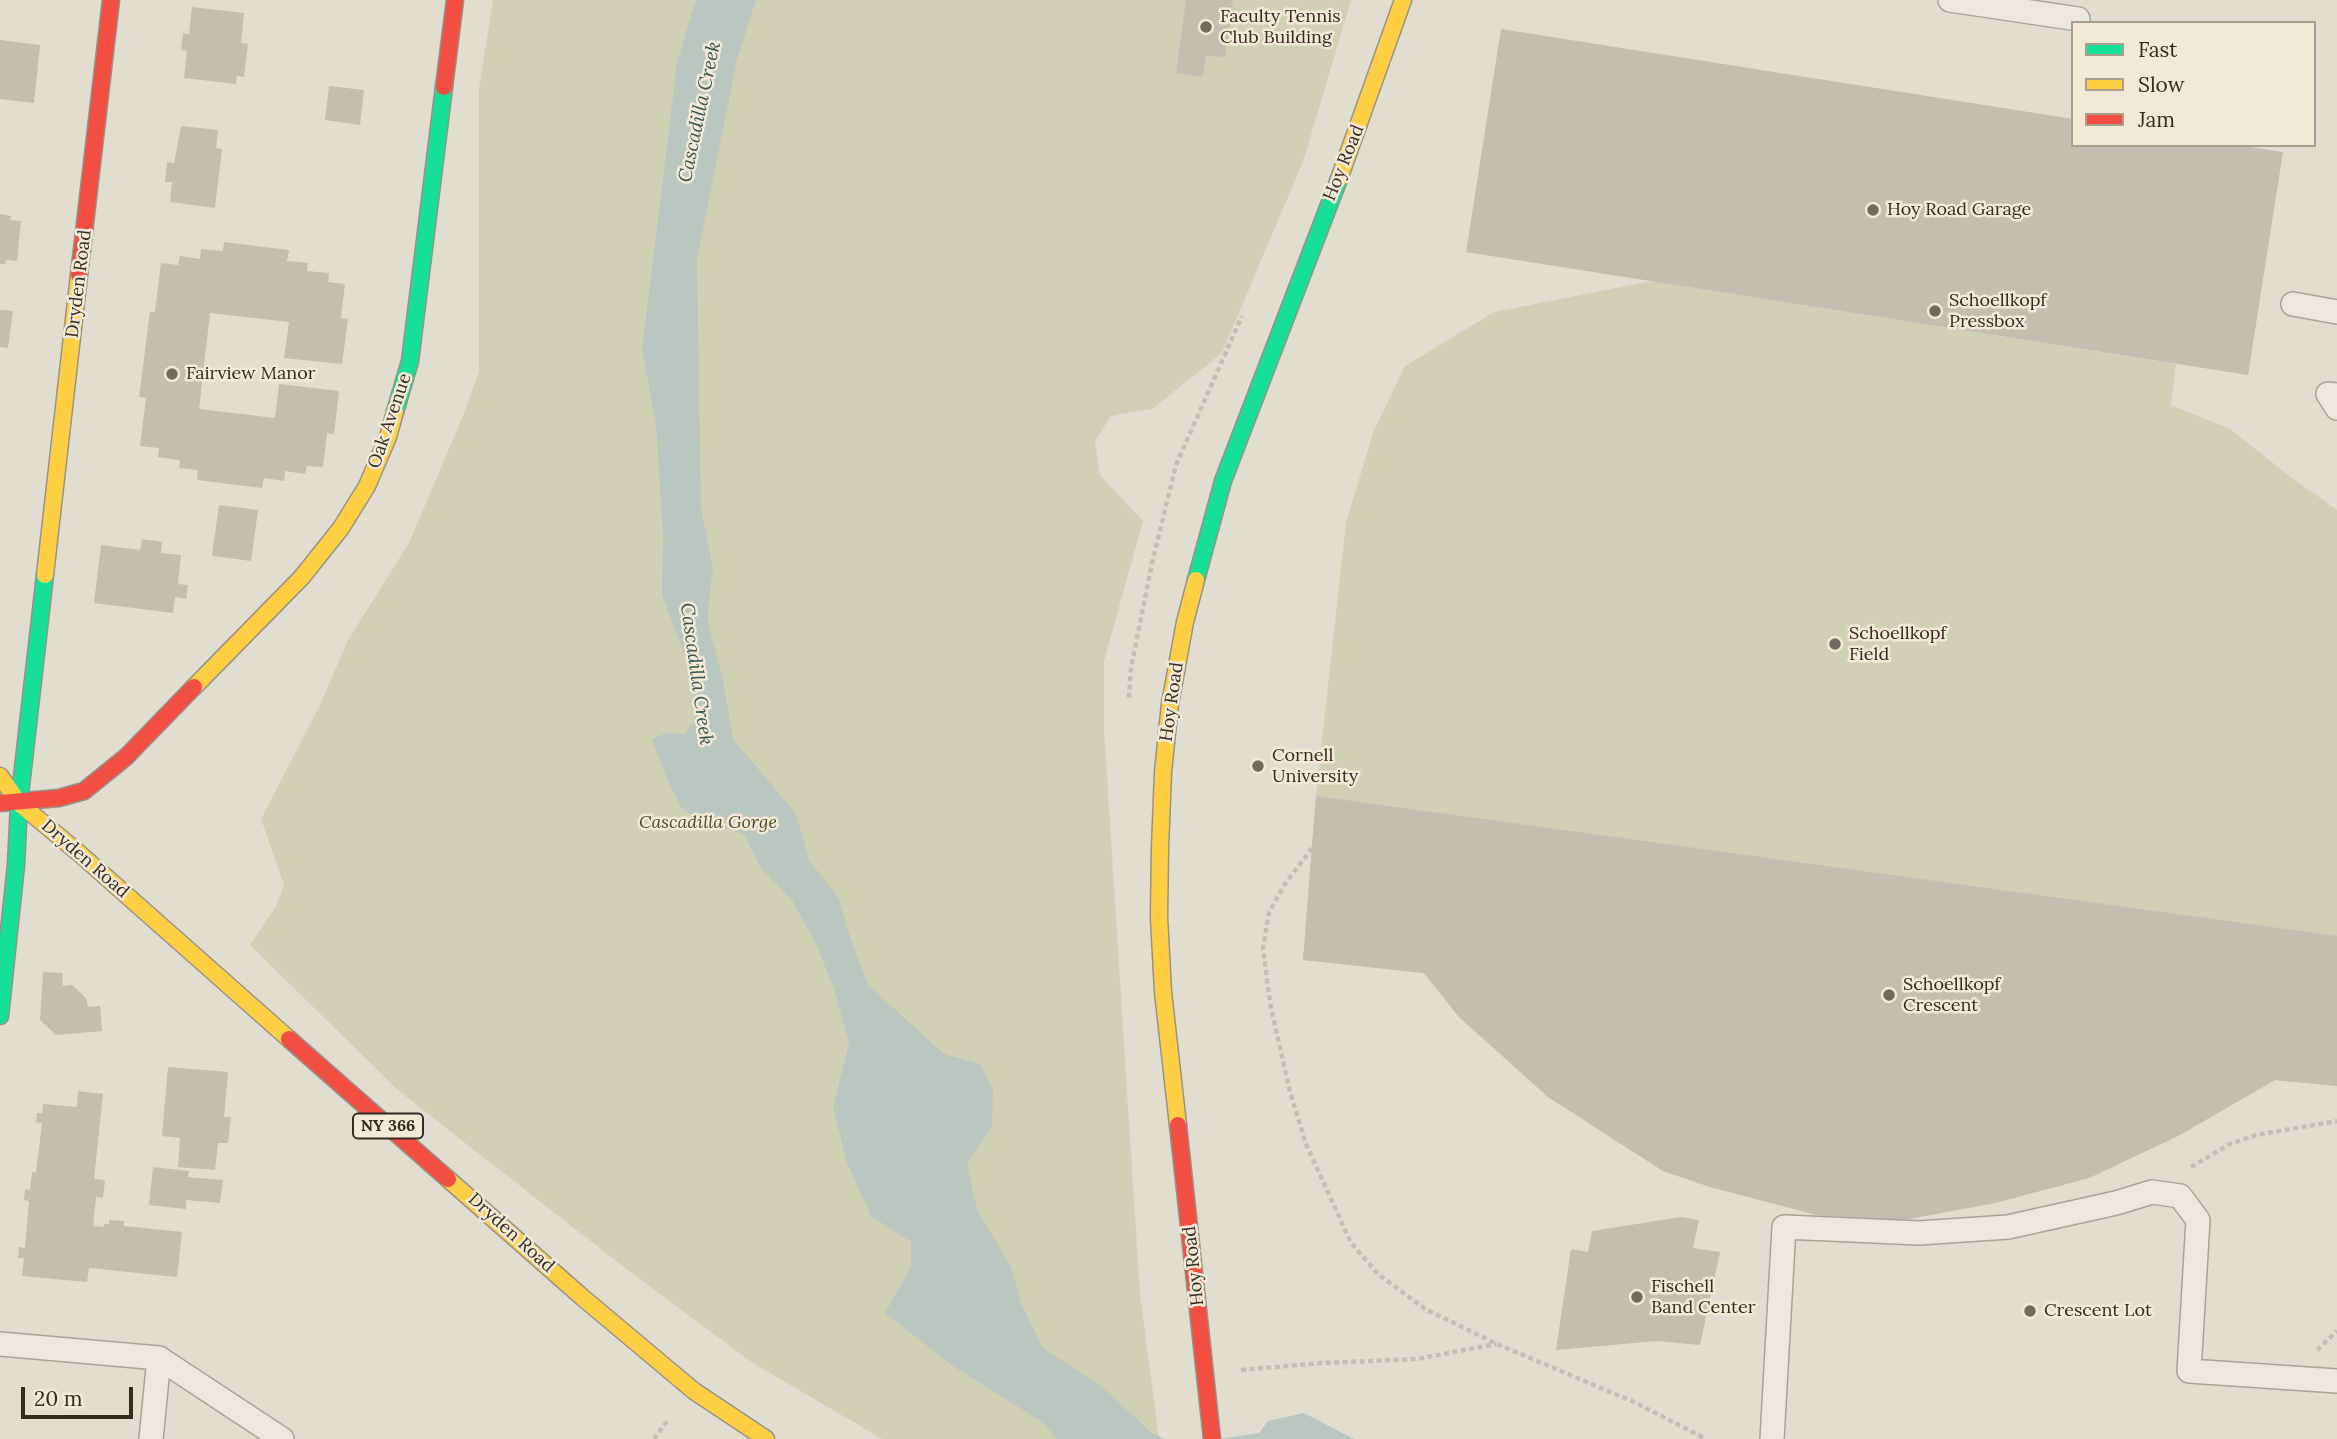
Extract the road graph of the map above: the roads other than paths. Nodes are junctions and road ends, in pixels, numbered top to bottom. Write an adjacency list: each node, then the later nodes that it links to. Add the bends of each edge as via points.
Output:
1 (111, 0): 12 (street, Dryden Road)
2 (455, 0): 12 (street, Oak Avenue, via 410,361 388,437 367,486 302,577 126,757 84,791)
3 (1403, 0): 21 (street, Hoy Road, via 1223,481 1185,622 1170,704 1159,917 1163,992)
4 (1950, 0): 5 (lane)
5 (2078, 19)
6 (2293, 304): 7 (lane)
7 (2337, 312)
8 (2337, 395): 9 (lane, via 2328,394)
9 (2337, 408)
10 (0, 776): 12 (street, NY 366)
11 (0, 803): 12 (street, Oak Avenue)
12 (19, 803): 13 (street); 17 (street, Dryden Road / NY 366)
13 (0, 1016)
14 (0, 1344): 15 (lane)
15 (159, 1358): 18 (lane); 19 (lane)
16 (2337, 1381): 22 (lane, via 2189,1371 2198,1220 2180,1196 2152,1192 2008,1227 1919,1234 1784,1227)
17 (739, 1433): 20 (street, Dryden Road / NY 366)
18 (150, 1439)
19 (282, 1439)
20 (766, 1439)
21 (1212, 1439)
22 (1772, 1439)

